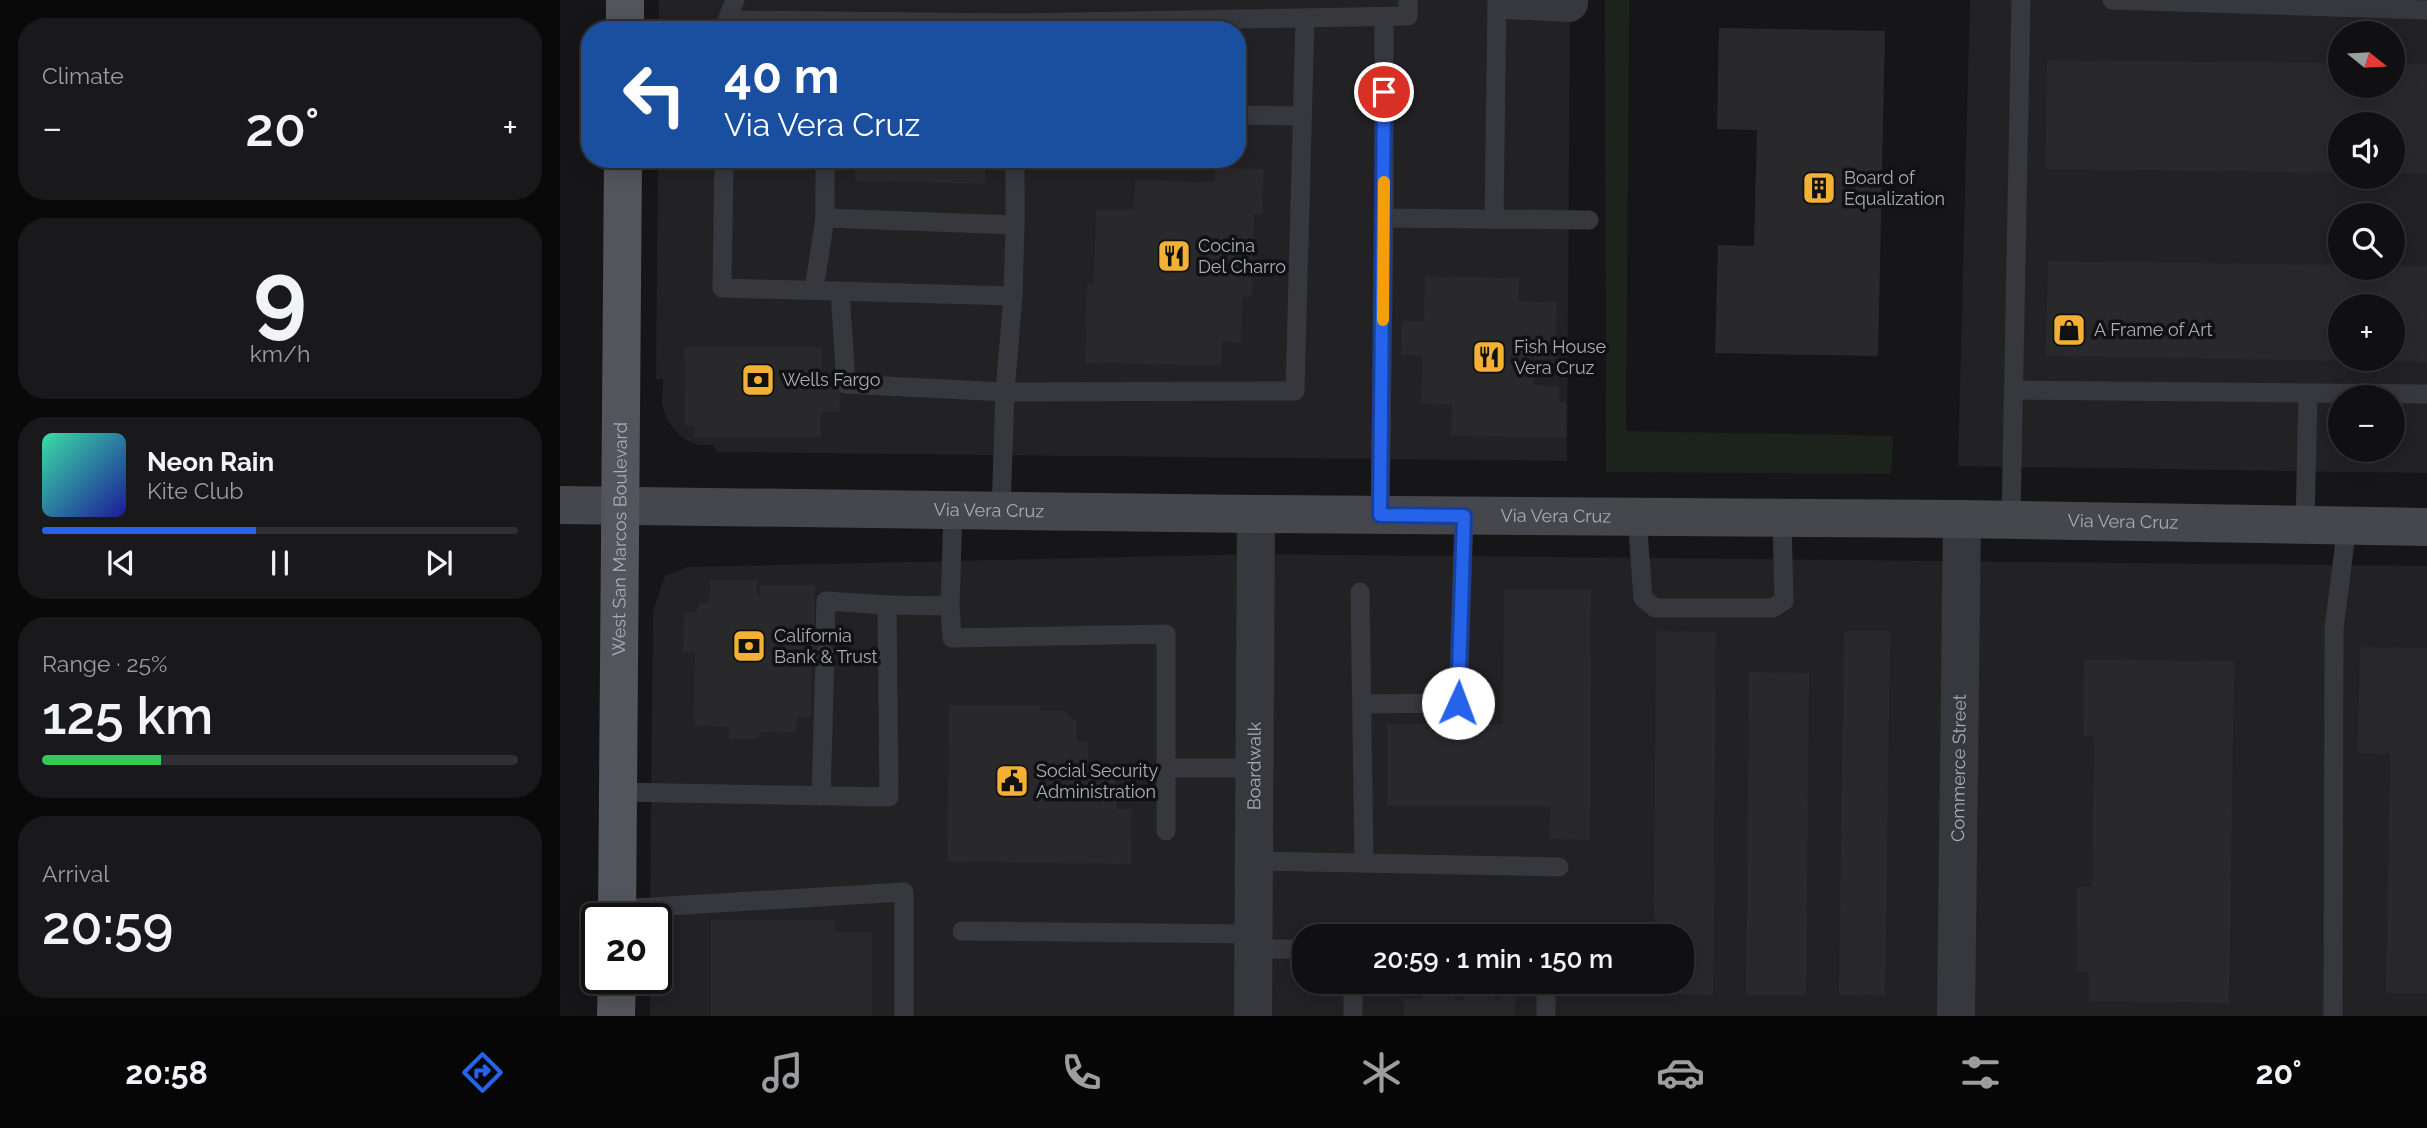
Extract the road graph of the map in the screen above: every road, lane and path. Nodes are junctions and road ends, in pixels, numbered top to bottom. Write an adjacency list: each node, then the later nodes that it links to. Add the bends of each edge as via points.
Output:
1 (625, 0): 12 (main road)
2 (735, 0): 13 (lane)
3 (1408, 0): 10 (lane, via 1408,16)
4 (1497, 0): 23 (lane)
5 (1507, 0): 6 (street)
6 (1569, 0)
7 (2021, 0): 29 (lane)
8 (2112, 0): 9 (lane)
9 (2427, 10)
10 (1384, 17): 11 (lane); 22 (lane)
11 (1305, 18): 14 (lane); 16 (lane)
12 (625, 21)
13 (728, 21)
14 (1208, 21)
15 (1246, 115): 16 (lane)
16 (1302, 116): 30 (lane, via 1295,391)
17 (623, 168): 34 (main road, West San Marcos Boulevard)
18 (724, 168): 26 (lane, via 722,288)
19 (825, 168): 21 (lane)
20 (1015, 168): 25 (lane)
21 (825, 218): 25 (lane); 26 (lane)
22 (1384, 218): 23 (lane); 38 (lane)
23 (1494, 219): 24 (lane)
24 (1589, 220)
25 (1015, 225): 28 (lane)
26 (814, 290): 27 (lane)
27 (840, 291): 28 (lane); 30 (lane, via 846,384)
28 (1013, 296): 30 (lane)
29 (2013, 390): 31 (lane); 43 (lane)
30 (1005, 392): 36 (lane)
31 (2308, 393): 32 (lane); 44 (lane)
32 (2427, 394)
33 (560, 505): 34 (main road, Via Vera Cruz)
34 (621, 505): 35 (main road, Via Vera Cruz); 55 (main road, West San Marcos Boulevard)
35 (953, 510): 36 (main road, Via Vera Cruz); 49 (lane)
36 (1001, 511): 37 (main road, Via Vera Cruz)
37 (1256, 514): 38 (main road, Via Vera Cruz); 54 (street, Boardwalk)
38 (1380, 515): 39 (main road, Via Vera Cruz)
39 (1464, 516): 40 (main road, Via Vera Cruz); 52 (lane, via 1458,703)
40 (1637, 517): 41 (main road, Via Vera Cruz); 41 (lane, via 1643,598 1654,608 1773,608 1784,601)
41 (1782, 518): 42 (main road, Via Vera Cruz)
42 (1962, 519): 43 (main road, Via Vera Cruz); 74 (street, Commerce Street)
43 (2011, 520): 44 (main road, Via Vera Cruz)
44 (2305, 525): 45 (main road, Via Vera Cruz)
45 (2347, 525): 46 (main road, Via Vera Cruz); 75 (lane, via 2334,629)
46 (2427, 527)
47 (1360, 592): 52 (lane)
48 (887, 605): 49 (lane); 50 (lane, via 826,601); 56 (lane, via 889,797)
49 (950, 606): 53 (lane, via 952,638 1166,635)
50 (825, 634)
51 (825, 654): 56 (lane)
52 (1362, 704): 59 (lane)
53 (1166, 768): 54 (lane); 57 (lane)
54 (1254, 768): 58 (street, Boardwalk)
55 (618, 792): 56 (lane); 61 (main road, West San Marcos Boulevard)
56 (821, 796)
57 (1166, 831)
58 (1254, 860): 59 (lane); 64 (street, Boardwalk)
59 (1364, 863): 60 (lane)
60 (1559, 867)
61 (617, 903)
62 (672, 910): 70 (lane, via 904,892)
63 (962, 931): 64 (lane)
64 (1253, 941): 65 (lane); 71 (street, Boardwalk)
65 (1292, 947)
66 (617, 994): 69 (main road)
67 (1353, 994): 72 (lane)
68 (1546, 994): 73 (lane)
69 (616, 1016)
70 (904, 1016)
71 (1253, 1016)
72 (1353, 1016)
73 (1546, 1016)
74 (1956, 1016)
75 (2333, 1016)

